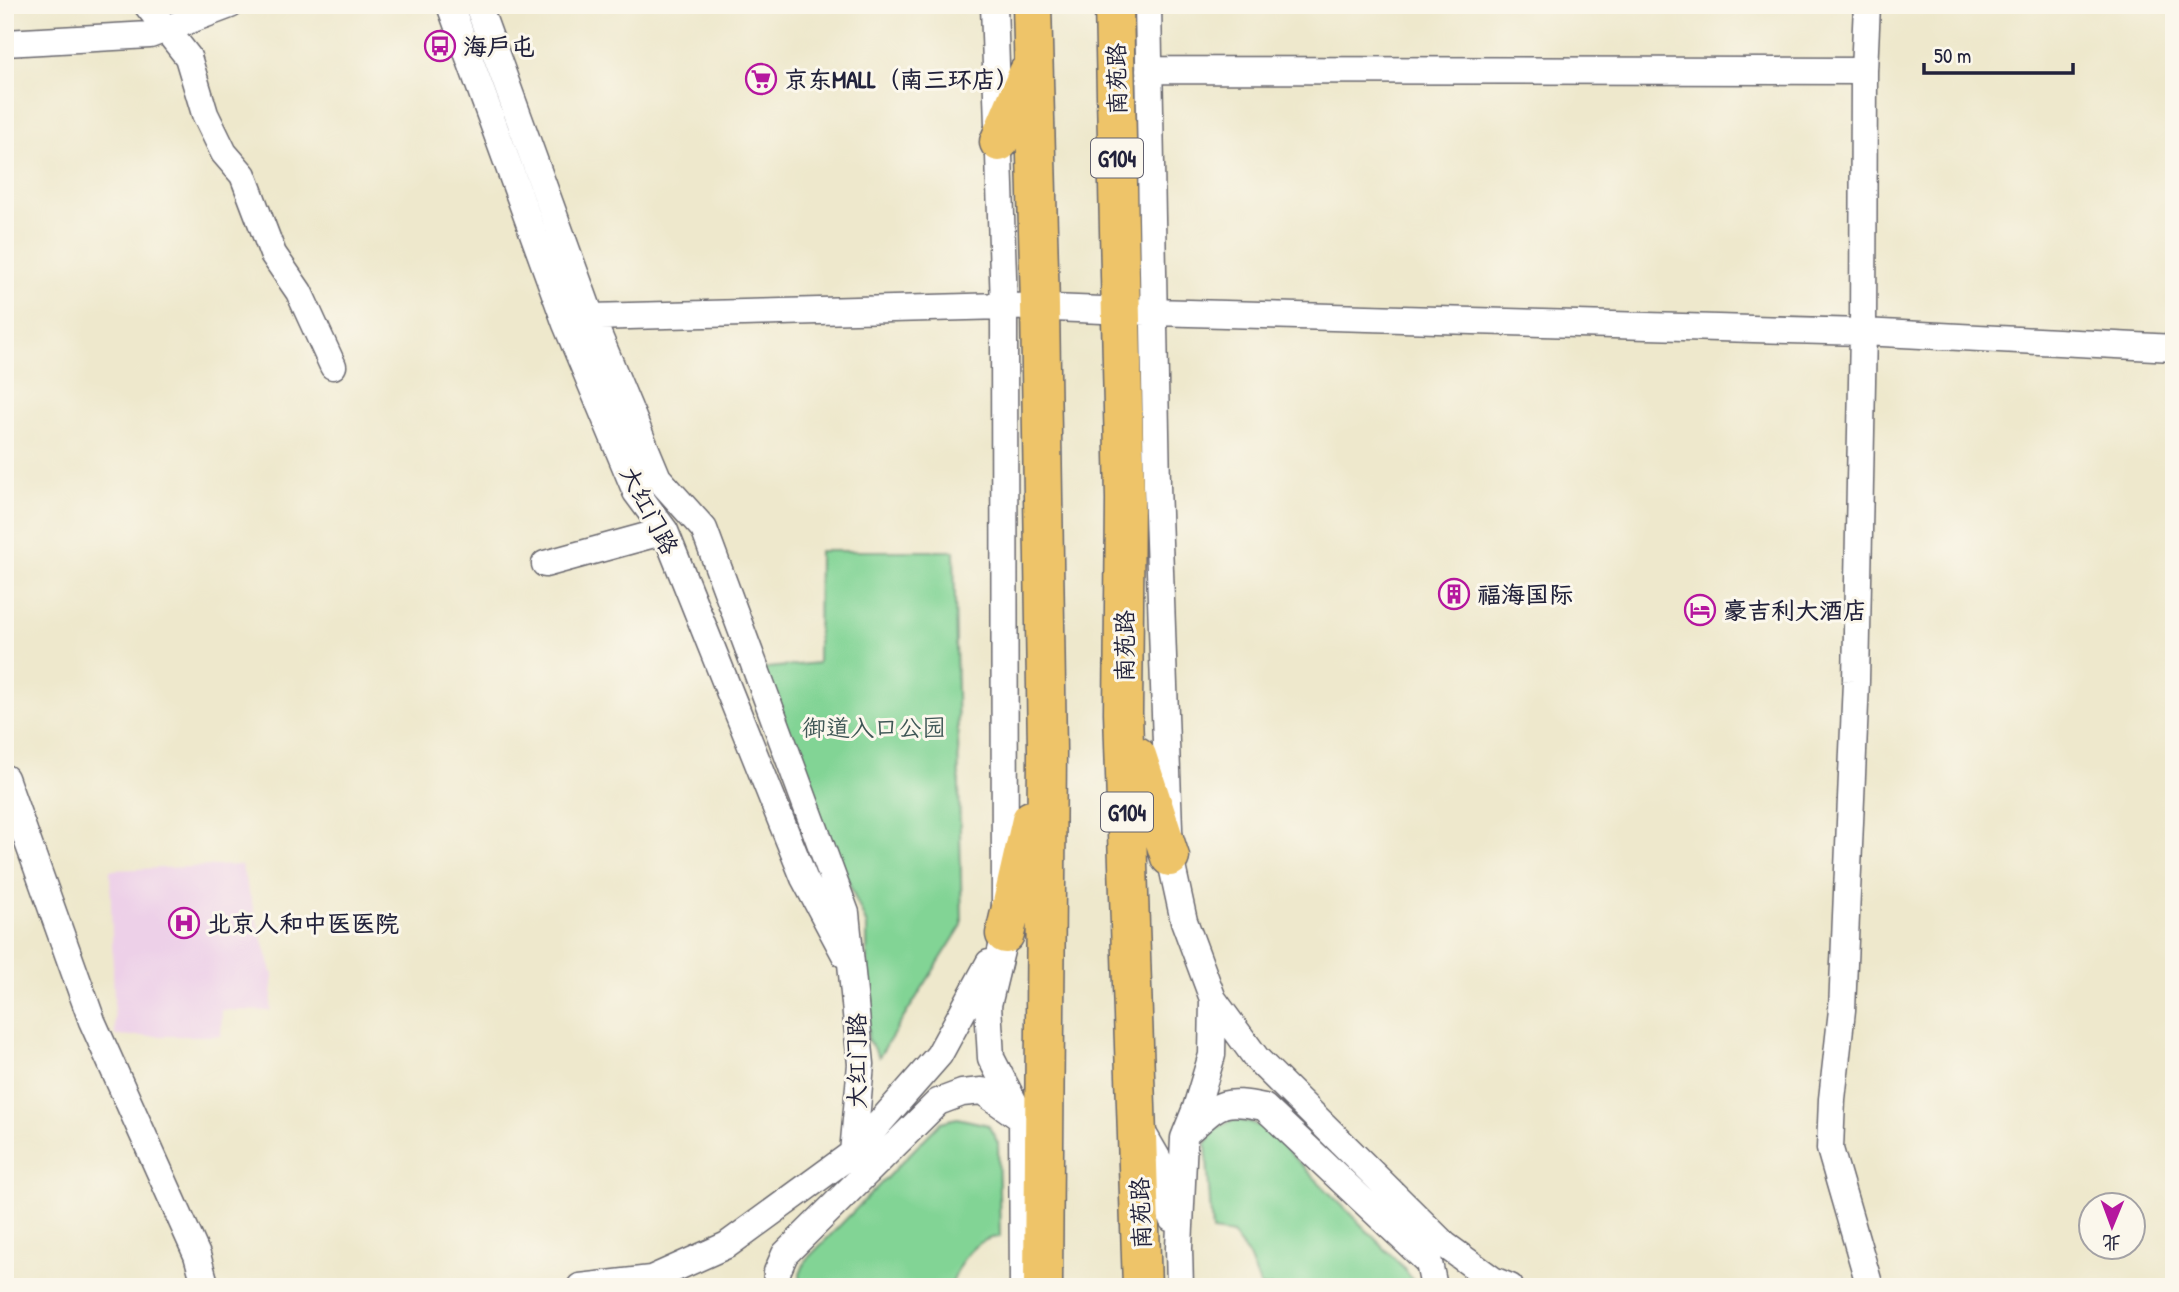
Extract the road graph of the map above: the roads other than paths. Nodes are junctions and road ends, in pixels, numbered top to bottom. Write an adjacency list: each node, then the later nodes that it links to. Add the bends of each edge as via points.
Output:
1 (147, 5): 10 (street)
2 (230, 5): 10 (street)
3 (450, 5): 18 (street, 大红门路)
4 (478, 5): 18 (street, 大红门路)
5 (994, 5): 15 (street)
6 (1032, 5): 12 (highway)
7 (1114, 5): 17 (highway, 南苑路 / G104)
8 (1148, 5): 13 (street)
9 (1867, 5): 14 (street)
10 (164, 29): 11 (street, via 150,35); 21 (street, via 188,57 205,114 224,153 243,175 272,254 299,292)
11 (5, 43)
12 (1033, 61): 15 (highway); 16 (highway)
13 (1149, 70): 14 (street); 17 (street)
14 (1864, 71): 19 (street)
15 (999, 142): 16 (street)
16 (1022, 306): 17 (street); 18 (street); 25 (highway); 28 (street)
17 (1137, 312): 19 (street); 24 (highway, 南苑路 / G104, via 1125,499); 27 (street)
18 (579, 320): 22 (street, 大红门路, via 636,492); 29 (street, 大红门路, via 658,478 704,529 846,914)
19 (1863, 332): 20 (street); 44 (street, via 1856,694 1842,1010 1830,1149)
20 (2174, 348)
21 (333, 366)
22 (665, 531): 23 (street); 29 (street, 大红门路, via 804,878)
23 (545, 564)
24 (1123, 713): 27 (highway); 32 (highway, 南苑路 / G104)
25 (1047, 750): 28 (highway); 36 (highway)
26 (5, 778): 37 (street, via 92,1021 197,1255)
27 (1170, 858): 30 (street, via 1184,921)
28 (1004, 934): 31 (street, via 988,1004 991,1058); 34 (street, via 939,1055)
29 (853, 968): 34 (street, 大红门路, via 860,1064)
30 (1213, 999): 33 (street, via 1212,1055); 43 (street, via 1257,1059 1445,1245)
31 (1022, 1118): 36 (street); 39 (street, via 982,1091 938,1102 785,1254)
32 (1137, 1124): 35 (street, via 1158,1159); 40 (highway, 南苑路 / G104)
33 (1186, 1133): 35 (street); 42 (street, via 1217,1106 1236,1101 1264,1107 1429,1263)
34 (853, 1153): 38 (street, via 727,1245 651,1279)
35 (1179, 1248): 41 (street, 南苑路)
36 (1033, 1277)
37 (206, 1287)
38 (580, 1287)
39 (776, 1287)
40 (1142, 1287)
41 (1180, 1287)
42 (1434, 1287)
43 (1510, 1287)
44 (1871, 1287)

